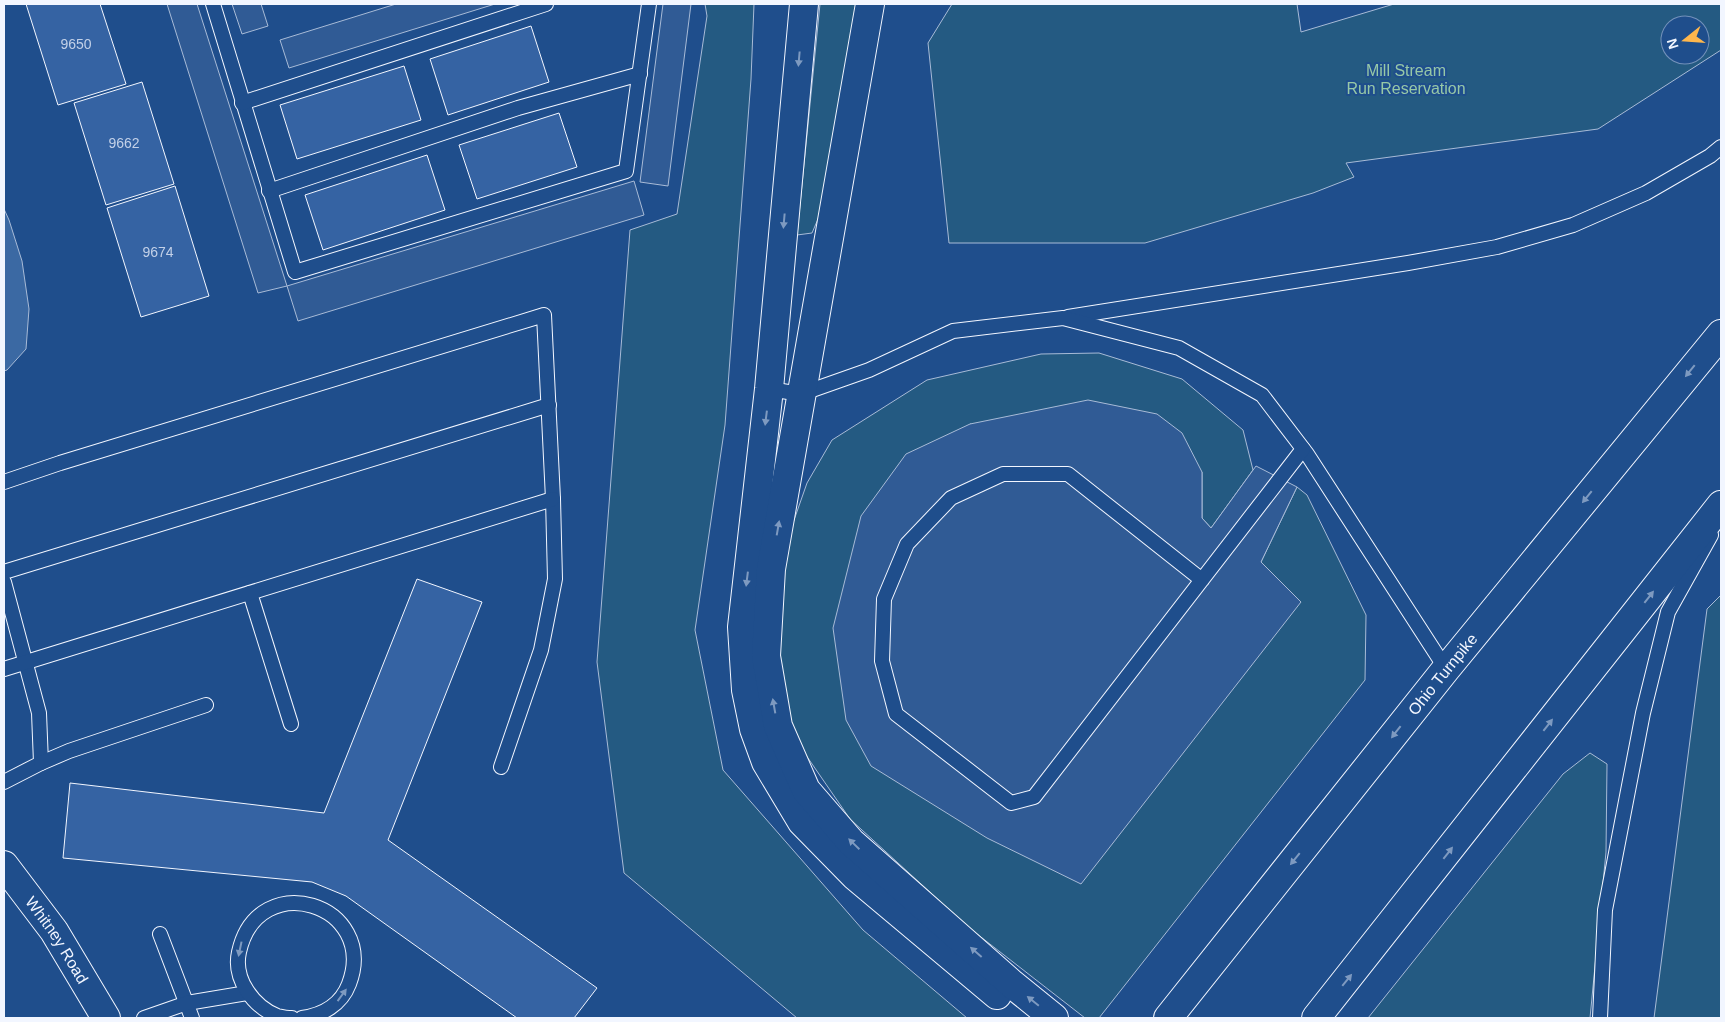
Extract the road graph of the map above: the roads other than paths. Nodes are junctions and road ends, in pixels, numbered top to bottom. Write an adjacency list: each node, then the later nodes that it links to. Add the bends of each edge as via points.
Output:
1 (213, 4): 7 (lane)
2 (546, 4): 7 (lane)
3 (649, 4): 6 (lane)
4 (804, 4): 12 (main road, one-way to 12)
5 (870, 4): 13 (main road)
6 (640, 74): 9 (lane, via 518,108); 9 (lane, via 626,172 295,272)
7 (242, 102): 9 (lane)
8 (1721, 147): 10 (lane, via 1646,194 1573,225 1497,247)
9 (269, 191)
10 (1063, 318): 13 (lane, via 953,331 869,370); 15 (lane, via 1179,348 1262,395)
11 (1721, 334): 26 (main road, Ohio Turnpike, one-way to 26)
12 (769, 389): 13 (lane); 34 (main road, one-way to 34, via 742,627 746,690 754,729 766,762 802,822 855,876)
13 (801, 394): 34 (main road, one-way to 13, via 851,842 806,790 778,726 766,656 771,569)
14 (550, 405): 16 (lane, via 544,315); 17 (lane); 20 (lane)
15 (1303, 449): 21 (lane); 26 (lane)
16 (4, 482)
17 (553, 499): 23 (lane); 30 (lane, via 555,579 543,641)
18 (1721, 505): 45 (main road, one-way to 18)
19 (1721, 517): 46 (lane, via 1668,612 1643,713 1605,910)
20 (4, 572)
21 (1202, 580): 21 (lane, via 1034,797 1011,803 896,714 882,661 884,599 908,544 951,498 1003,474 1068,474)
22 (4, 582): 24 (lane)
23 (250, 593): 24 (lane); 28 (lane)
24 (26, 662): 25 (lane); 29 (lane, via 39,713)
25 (4, 669)
26 (1446, 669): 44 (main road, Ohio Turnpike, one-way to 44)
27 (206, 705): 29 (lane)
28 (290, 724)
29 (41, 763): 31 (lane)
30 (501, 766)
31 (4, 782)
32 (4, 865): 37 (main road, Whitney Road, via 54,931)
33 (160, 934): 36 (lane)
34 (1006, 990): 42 (main road); 43 (main road, one-way to 34)
35 (248, 993): 36 (lane); 40 (lane, via 261,1007 278,1016); 41 (lane, one-way to 35, via 317,1016 334,1006 354,972 354,952 348,934 336,918 321,908 284,903 266,910 252,922 242,938 238,956 240,975)
36 (187, 1003): 38 (lane); 39 (lane)
37 (106, 1018)
38 (144, 1018)
39 (192, 1018)
40 (292, 1018)
41 (302, 1018)
42 (1026, 1018)
43 (1054, 1018)
44 (1168, 1018)
45 (1316, 1018)
46 (1600, 1018)

